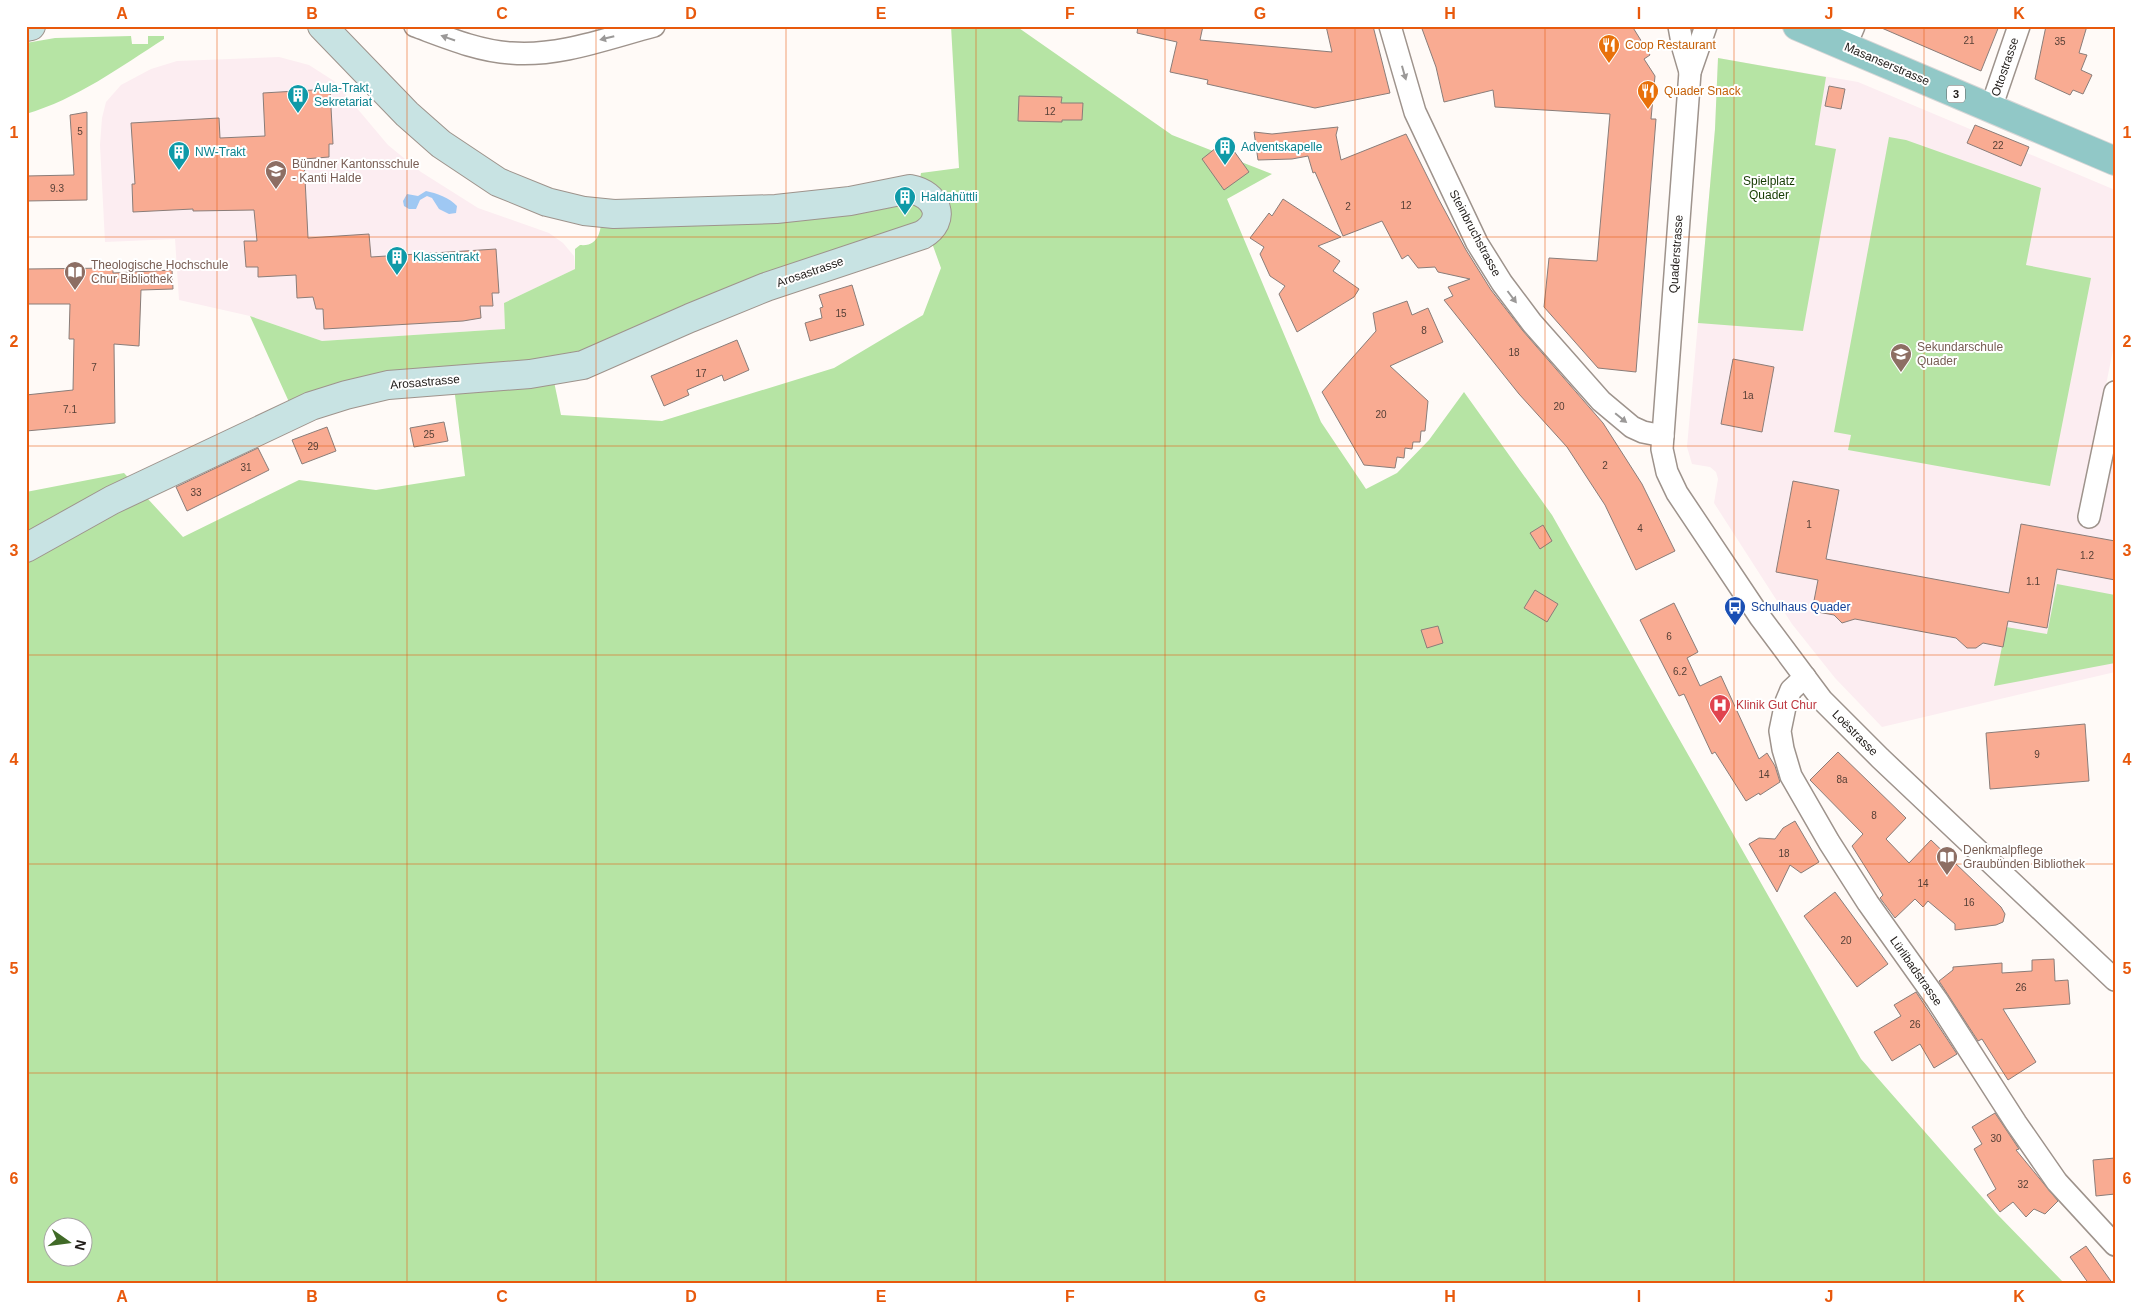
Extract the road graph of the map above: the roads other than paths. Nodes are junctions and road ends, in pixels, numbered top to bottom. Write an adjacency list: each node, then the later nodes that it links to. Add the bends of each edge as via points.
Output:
1 (31, 26): 10 (main road)
2 (322, 26): 18 (main road, Arosastrasse, via 407,114 441,144 498,182 547,202 614,214 776,209 850,201 910,189 930,198 937,210 936,218 933,226 922,235 779,282 583,365 530,374 388,385 311,406 112,500)
3 (415, 26): 4 (street, one-way to 3, via 563,50 532,53 489,50)
4 (654, 26)
5 (1390, 26): 16 (street, Steinbruchstrasse, one-way to 16, via 1417,118 1477,243 1502,283 1537,330 1601,401 1632,426)
6 (1679, 26): 12 (street, Quaderstrasse)
7 (1706, 26): 12 (street, Quaderstrasse)
8 (1797, 26): 11 (main road, Masanserstrasse / 3)
9 (2019, 26): 13 (street, Ottostrasse)
10 (26, 27)
11 (1850, 37): 13 (main road, Masanserstrasse / 3)
12 (1690, 72): 16 (street, Quaderstrasse)
13 (1991, 108): 14 (main road, Masanserstrasse / 3)
14 (2115, 161)
15 (2115, 392): 17 (street)
16 (1663, 436): 19 (street, Loëstrasse, via 1664,461 1678,492 1760,618)
17 (2089, 517)
18 (26, 548)
19 (1805, 677): 20 (street, Loëstrasse, via 1822,700 1880,758); 21 (street, Lürlibadstrasse, via 1791,690 1780,731 1791,776 1828,842 2016,1123 2057,1182)
20 (2115, 980)
21 (2115, 1245)

